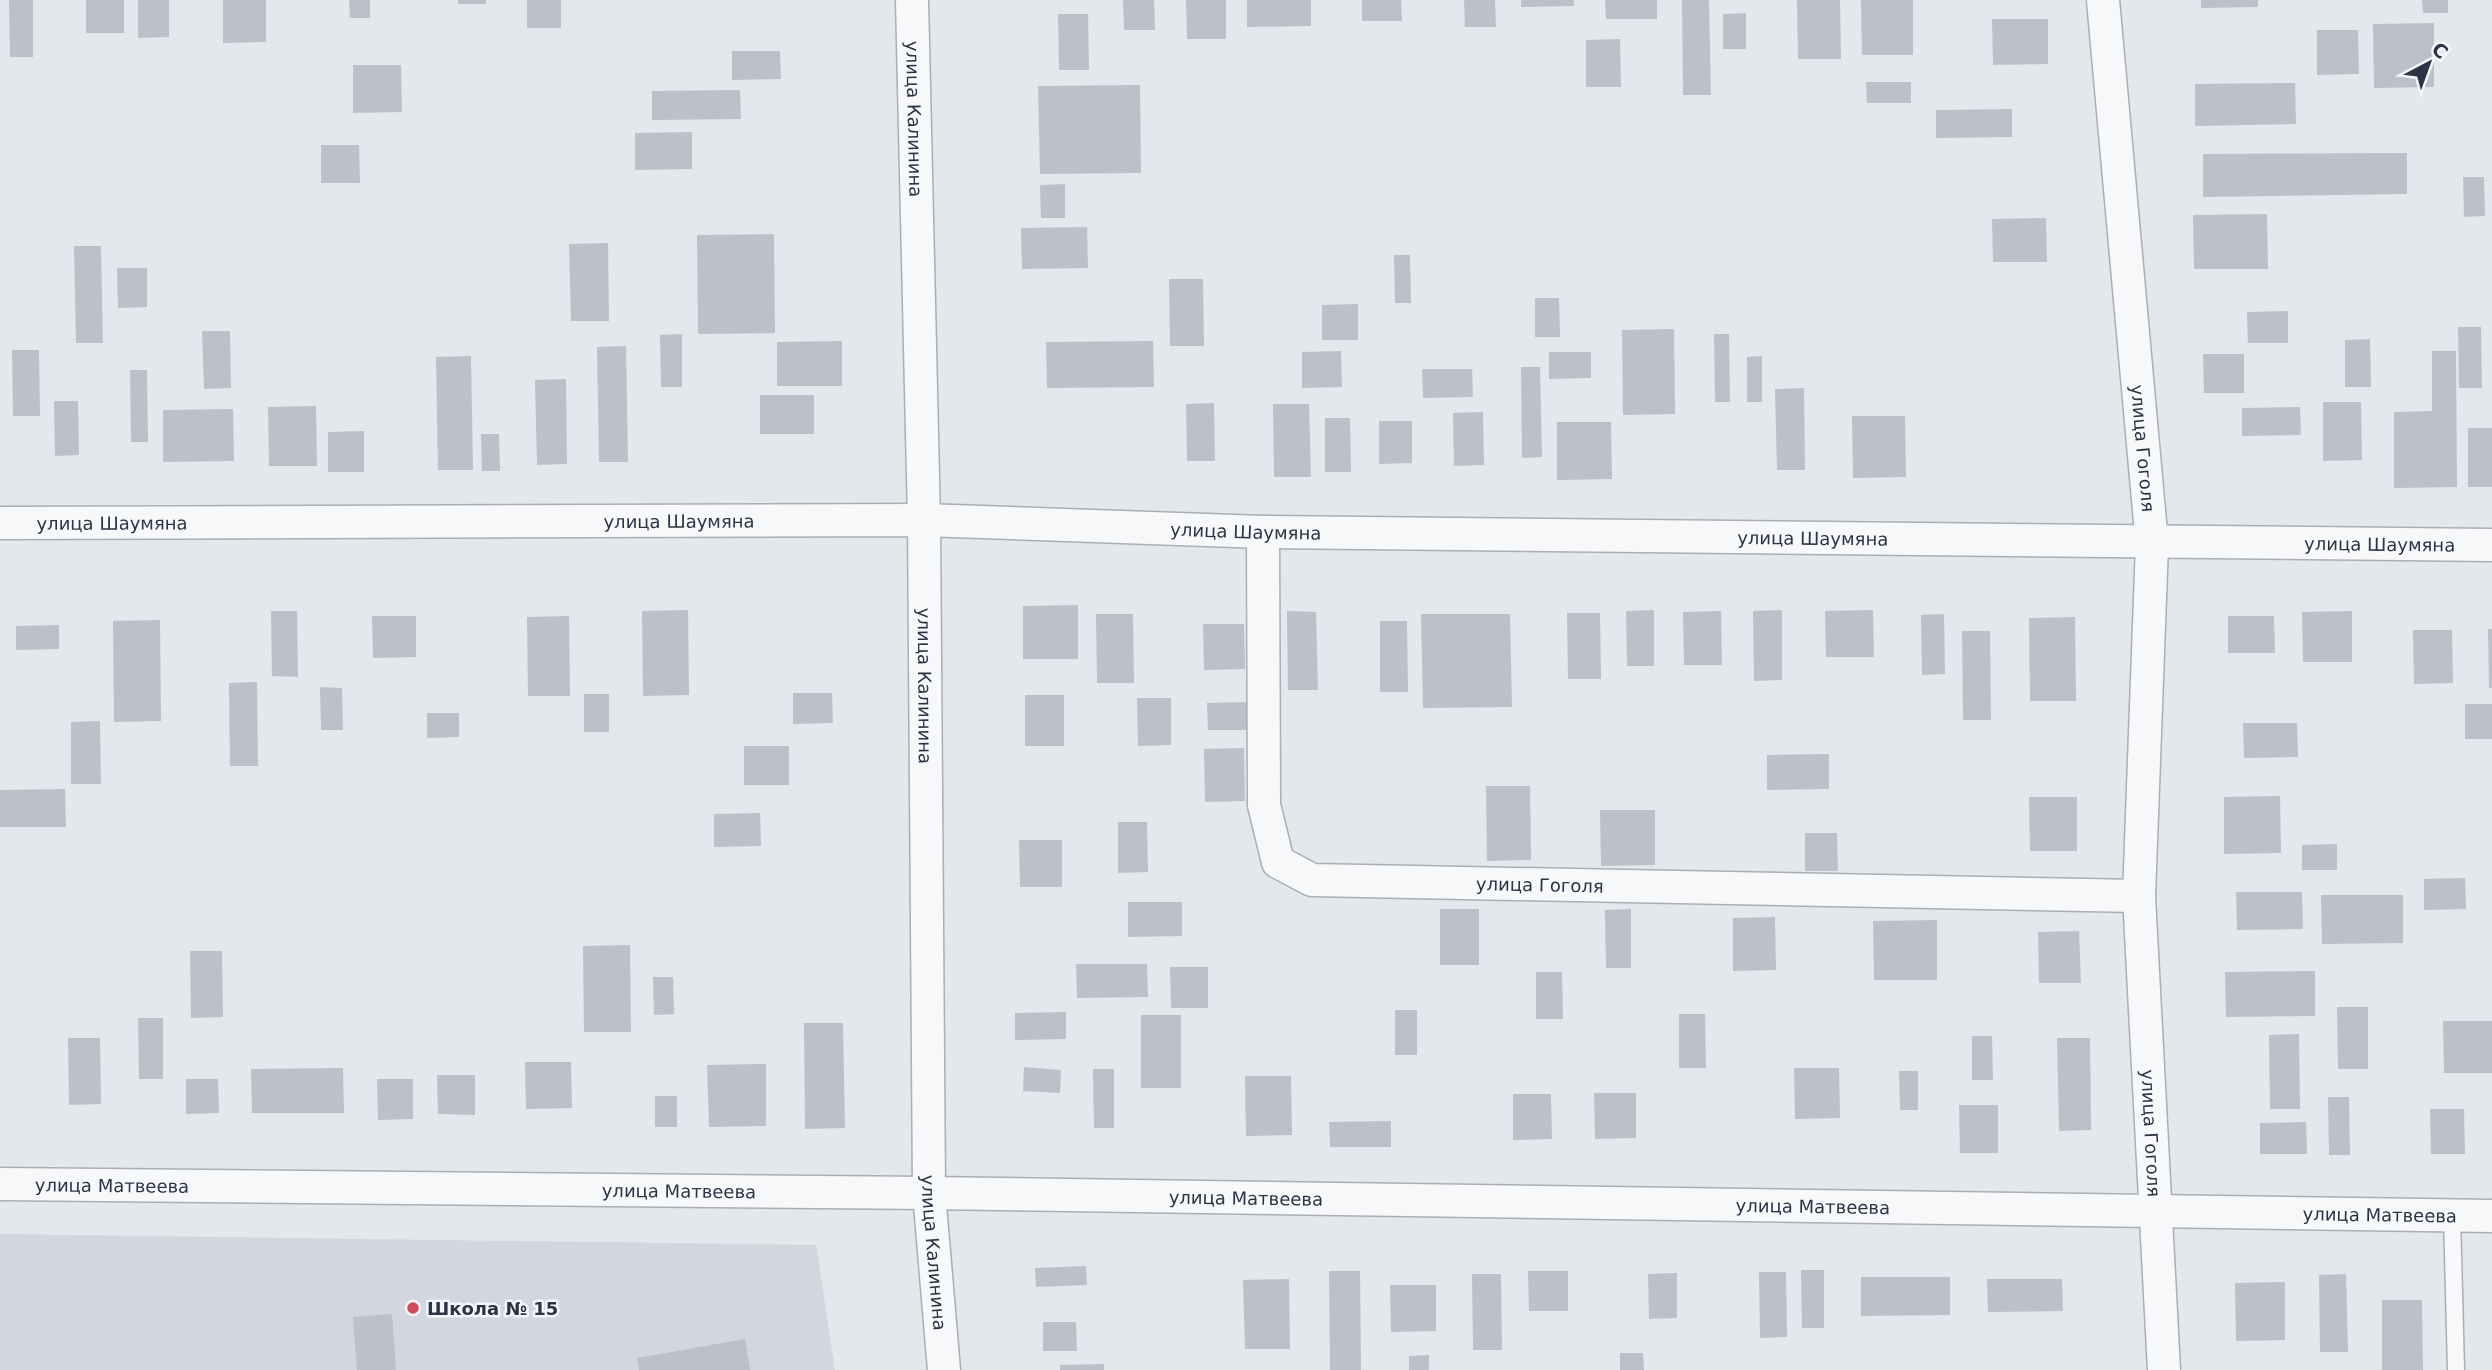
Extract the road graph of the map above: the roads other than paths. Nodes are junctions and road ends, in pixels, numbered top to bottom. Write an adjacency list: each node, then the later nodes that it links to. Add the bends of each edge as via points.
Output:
1 (912, 0): 3 (street, улица Калинина)
2 (2103, 0): 6 (street, улица Гоголя)
3 (924, 520): 4 (street, улица Шаумяна); 5 (street, улица Шаумяна); 10 (street, улица Калинина)
4 (0, 523)
5 (1263, 533): 6 (street, улица Шаумяна); 8 (street, улица Гоголя, via 1264,805 1278,862 1312,880)
6 (2151, 544): 7 (street, улица Шаумяна); 8 (street, улица Гоголя)
7 (2492, 545)
8 (2139, 896): 11 (street, улица Гоголя)
9 (0, 1184): 10 (street, улица Матвеева)
10 (929, 1193): 11 (street, улица Матвеева); 14 (street, улица Калинина)
11 (2155, 1210): 12 (street, улица Матвеева); 15 (street, улица Гоголя)
12 (2452, 1215): 13 (street, улица Матвеева); 16 (lane)
13 (2492, 1216)
14 (944, 1370)
15 (2164, 1370)
16 (2456, 1370)

